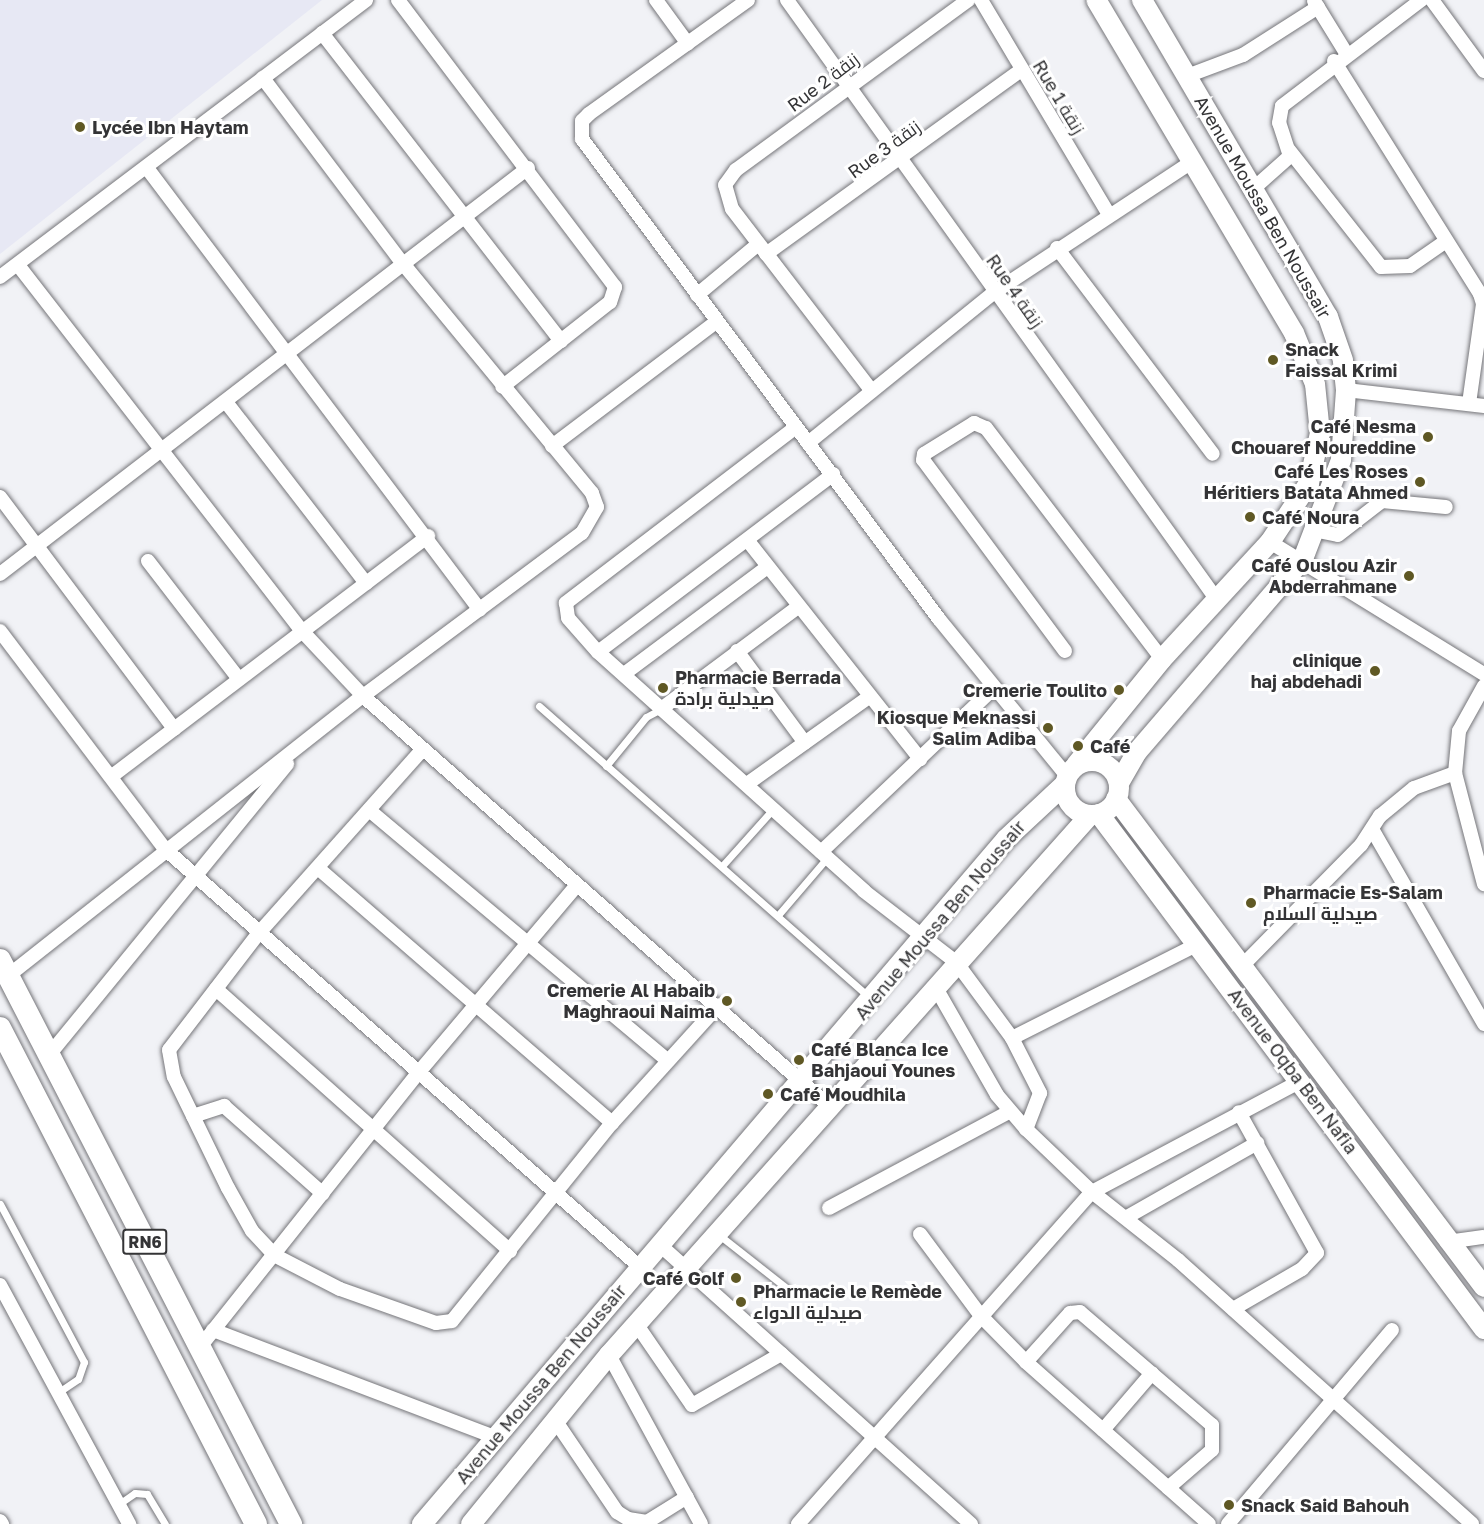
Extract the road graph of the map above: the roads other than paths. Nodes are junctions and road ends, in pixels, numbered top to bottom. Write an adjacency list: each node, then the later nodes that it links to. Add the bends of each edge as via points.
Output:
1 (366, 0): 13 (street)
2 (398, 0): 26 (street)
3 (656, 0): 14 (street)
4 (748, 0): 14 (street)
5 (787, 0): 21 (street, Rue 4 زنقة)
6 (968, 0): 21 (street, Rue 2 زنقة)
7 (981, 0): 17 (street, Rue 1 زنقة)
8 (1096, 0): 24 (street, Avenue Moussa Ben Noussair)
9 (1142, 0): 19 (street, Avenue Moussa Ben Noussair)
10 (1421, 0): 15 (street)
11 (1432, 0): 18 (street)
12 (1316, 3): 15 (street); 19 (street, via 1243,55)
13 (322, 33): 20 (street); 29 (street)
14 (688, 44): 37 (street, via 589,114 579,132)
15 (1346, 53): 16 (street)
16 (1334, 61): 22 (street, via 1279,112); 30 (street)
17 (1021, 70): 23 (street, Rue 3 زنقة); 28 (street, Rue 1 زنقة)
18 (1484, 71)
19 (1187, 76): 27 (street, Avenue Moussa Ben Noussair)
20 (263, 78): 25 (street); 33 (street)
21 (850, 83): 23 (street, Rue 4 زنقة); 32 (street, Rue 2 زنقة, via 736,170 725,184 732,209)
22 (1289, 150): 27 (street, via 1284,168); 30 (street, via 1381,267 1410,266)
23 (904, 157): 32 (street, Rue 3 زنقة); 36 (street, Rue 4 زنقة)
24 (1192, 162): 28 (street); 58 (street, Avenue Moussa Ben Noussair, via 1294,333 1315,384 1320,432 1315,462 1300,501)
25 (147, 168): 34 (street); 40 (street)
26 (528, 168): 29 (street); 39 (street, via 615,287 610,302)
27 (1253, 189): 43 (street, Avenue Moussa Ben Noussair, via 1328,317 1343,360)
28 (1108, 213): 31 (street)
29 (466, 216): 33 (street); 39 (street)
30 (1446, 241): 45 (street, via 1483,304)
31 (1057, 248): 36 (street); 51 (street)
32 (761, 250): 37 (street, Rue 3 زنقة); 42 (street)
33 (403, 264): 40 (street); 41 (street)
34 (18, 266): 35 (street); 50 (street)
35 (0, 277)
36 (993, 293): 42 (street); 65 (street, Rue 4 زنقة)
37 (697, 295): 38 (street)
38 (716, 322): 47 (street); 49 (street)
39 (561, 341): 41 (street)
40 (288, 354): 44 (street); 56 (street)
41 (502, 387): 49 (street)
42 (871, 390): 48 (street)
43 (1346, 390): 45 (street); 55 (street, Avenue Moussa Ben Noussair, via 1341,460)
44 (226, 402): 50 (street); 64 (street)
45 (1469, 404): 46 (street)
46 (1484, 406)
47 (796, 427): 48 (street); 72 (street, via 566,603 568,618)
48 (808, 443): 52 (street)
49 (552, 446): 67 (street, via 592,493 597,507 592,519)
50 (161, 452): 59 (street); 69 (street)
51 (1213, 454)
52 (832, 474): 57 (street); 78 (street)
53 (0, 496): 59 (street)
54 (1446, 507): 55 (street, via 1382,501 1338,535)
55 (1318, 531): 60 (street, Avenue Moussa Ben Noussair)
56 (428, 537): 64 (street); 67 (street)
57 (748, 541): 62 (street); 72 (street)
58 (1270, 542): 60 (street); 65 (street, Avenue Moussa Ben Noussair)
59 (36, 546): 63 (street); 83 (street)
60 (1303, 559): 75 (street); 93 (street, Avenue Moussa Ben Noussair, via 1137,752)
61 (148, 561): 76 (street)
62 (766, 568): 66 (street); 74 (street)
63 (0, 574)
64 (366, 583): 69 (street)
65 (1217, 600): 73 (street, Avenue Moussa Ben Noussair)
66 (798, 606): 70 (street); 80 (street)
67 (480, 610): 79 (street)
68 (0, 631): 91 (street)
69 (302, 631): 76 (street); 79 (street)
70 (737, 651): 82 (street); 84 (street)
71 (1065, 651): 73 (street, via 923,460 924,454 974,423 986,428)
72 (598, 652): 74 (street)
73 (1162, 659): 90 (street, Avenue Moussa Ben Noussair)
74 (624, 674): 82 (street)
75 (1484, 674)
76 (239, 679): 83 (street)
77 (1484, 686): 89 (street, via 1459,731)
78 (993, 689): 87 (street); 90 (street)
79 (363, 696): 85 (street); 86 (street)
80 (869, 697): 84 (street); 87 (street)
81 (539, 706): 88 (lane)
82 (660, 709): 88 (lane, via 646,717); 92 (street)
83 (174, 729): 91 (street)
84 (805, 743): 92 (street)
85 (299, 748): 98 (street); 102 (street)
86 (422, 750): 95 (street); 104 (street)
87 (920, 759): 99 (street)
88 (606, 766): 100 (lane)
89 (1455, 773): 97 (street, via 1413,788); 103 (street)
90 (1069, 775): 93 (street, Avenue Oqba Ben Nafia, via 1102,762); 96 (street, Avenue Oqba Ben Nafia, via 1074,809); 107 (street, Avenue Moussa Ben Noussair, via 1006,839)
91 (112, 776): 98 (street)
92 (747, 784): 94 (street)
93 (1118, 791): 96 (street, Avenue Moussa Ben Noussair); 111 (street, Avenue Oqba Ben Nafia)
94 (774, 808): 99 (street); 100 (lane)
95 (369, 810): 101 (street); 108 (street)
96 (1094, 815): 109 (street, Avenue Oqba Ben Nafia); 110 (street, Avenue Moussa Ben Noussair)
97 (1372, 829): 111 (street); 118 (street)
98 (165, 849): 102 (street); 112 (street)
99 (824, 855): 105 (lane); 107 (street)
100 (722, 866): 105 (lane)
101 (319, 869): 106 (street); 117 (street)
102 (196, 878): 106 (street); 121 (street)
103 (1484, 884)
104 (577, 885): 108 (street); 116 (street)
105 (779, 914): 115 (lane)
106 (258, 934): 114 (street); 123 (street)
107 (922, 940): 110 (street); 115 (street, Avenue Moussa Ben Noussair)
108 (525, 944): 117 (street); 122 (street)
109 (1198, 944): 120 (street); 124 (street, Avenue Oqba Ben Nafia)
110 (957, 962): 113 (street, Avenue Moussa Ben Noussair); 120 (street)
111 (1244, 964): 143 (street, Avenue Oqba Ben Nafia)
112 (4, 968): 121 (main road, RN6)
113 (936, 988): 126 (street, Avenue Moussa Ben Noussair); 127 (street)
114 (216, 989): 129 (street, via 169,1050 174,1077); 132 (street)
115 (872, 1000): 125 (street, Avenue Moussa Ben Noussair)
116 (719, 1005): 122 (street); 125 (street)
117 (474, 1008): 123 (street); 130 (street)
118 (1484, 1024)
119 (0, 1028): 173 (main road, RN6)
120 (1012, 1038): 131 (street, via 1040,1093)
121 (49, 1055): 157 (main road, RN6)
122 (668, 1061): 130 (street)
123 (419, 1072): 132 (street); 136 (street)
124 (1301, 1081): 128 (street); 155 (street, Avenue Oqba Ben Nafia)
125 (801, 1082): 126 (street); 144 (street, Avenue Moussa Ben Noussair)
126 (830, 1107): 141 (street, Avenue Moussa Ben Noussair)
127 (1009, 1112): 131 (street); 138 (street)
128 (1239, 1112): 133 (street); 134 (street)
129 (193, 1116): 135 (street, via 224,1106); 146 (street, via 252,1231)
130 (612, 1123): 136 (street)
131 (1026, 1129): 134 (street)
132 (372, 1132): 135 (street); 145 (street)
133 (1257, 1143): 139 (street); 152 (street, via 1317,1253 1302,1269)
134 (1092, 1192): 139 (street); 153 (street)
135 (323, 1194): 146 (street)
136 (557, 1194): 145 (street); 147 (street)
137 (0, 1204): 162 (lane, via 82,1356 78,1378)
138 (829, 1208)
139 (1127, 1217): 152 (street)
140 (920, 1234): 153 (street)
141 (719, 1235): 148 (street, Avenue Moussa Ben Noussair); 150 (lane)
142 (1484, 1237): 143 (street)
143 (1447, 1242): 151 (street, Avenue Oqba Ben Nafia)
144 (660, 1245): 147 (street, Avenue Moussa Ben Noussair); 148 (street)
145 (510, 1251): 146 (street, via 452,1321 436,1323 340,1289)
146 (274, 1256): 157 (street)
147 (640, 1267): 167 (street, Avenue Moussa Ben Noussair)
148 (687, 1271): 154 (street, Avenue Moussa Ben Noussair); 158 (street)
149 (0, 1285): 162 (street)
150 (784, 1287)
151 (1484, 1287)
152 (1233, 1309): 163 (street)
153 (981, 1316): 160 (street); 166 (street)
154 (637, 1325): 158 (street, via 692,1405); 159 (street, Avenue Moussa Ben Noussair)
155 (1484, 1329)
156 (1392, 1330): 163 (street)
157 (206, 1339): 167 (street); 174 (main road, RN6)
158 (781, 1354): 166 (street)
159 (609, 1355): 164 (street, Avenue Moussa Ben Noussair); 169 (street)
160 (1026, 1362): 161 (street, via 1071,1314 1080,1312); 165 (street)
161 (1152, 1373): 165 (street); 168 (street, via 1212,1425 1215,1437 1212,1450)
162 (59, 1392): 170 (street)
163 (1334, 1399): 181 (street); 182 (street)
164 (555, 1420): 169 (street, via 616,1512 647,1522); 176 (street, Avenue Moussa Ben Noussair)
165 (1103, 1430): 168 (street)
166 (873, 1437): 178 (street); 179 (street)
167 (497, 1438): 175 (street, Avenue Moussa Ben Noussair)
168 (1168, 1488): 180 (street)
169 (687, 1497): 177 (street)
170 (119, 1504): 171 (street); 172 (lane, via 135,1493 147,1494)
171 (129, 1524)
172 (165, 1524)
173 (256, 1524)
174 (291, 1524)
175 (422, 1524)
176 (471, 1524)
177 (702, 1524)
178 (798, 1524)
179 (971, 1524)
180 (1209, 1524)
181 (1228, 1524)
182 (1472, 1524)

